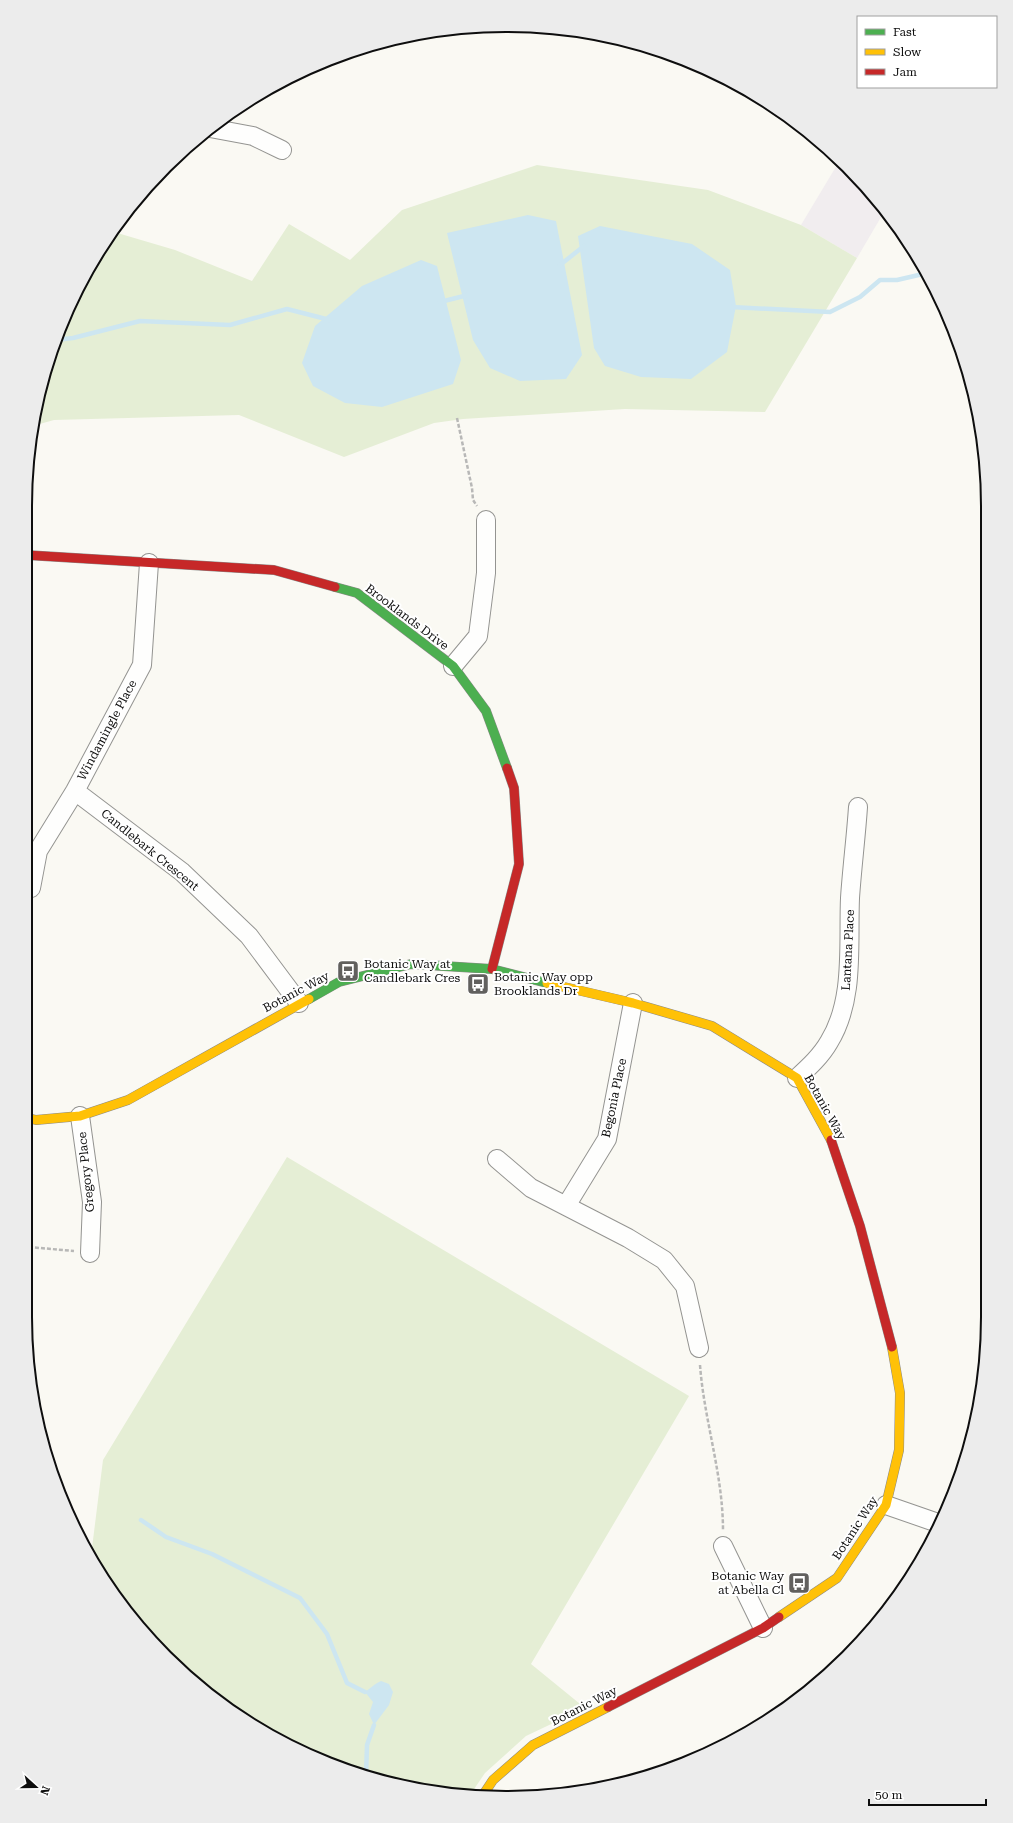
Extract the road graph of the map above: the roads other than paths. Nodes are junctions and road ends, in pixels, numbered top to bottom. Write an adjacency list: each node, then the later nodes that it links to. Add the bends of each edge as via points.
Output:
1 (219, 130): 2 (street, via 253,136)
2 (282, 150)
3 (486, 520): 6 (street, via 486,573 478,636)
4 (32, 555): 5 (street, Brooklands Drive)
5 (149, 563): 6 (street, Brooklands Drive, via 274,570 356,593); 7 (street, Windamingle Place, via 142,665)
6 (453, 666): 10 (street, Brooklands Drive, via 486,711 514,788 519,864)
7 (75, 791): 9 (street, Windamingle Place, via 38,851); 11 (street, Candlebark Crescent, via 187,877 249,936)
8 (858, 807): 13 (street, Lantana Place, via 850,897 848,985 842,1012 830,1041 818,1058)
9 (32, 883)
10 (492, 969): 11 (street, Botanic Way, via 411,964 339,982); 12 (street, Botanic Way)
11 (299, 1003): 14 (street, Botanic Way, via 128,1100)
12 (632, 1003): 13 (street, Botanic Way, via 712,1026); 17 (street, Begonia Place, via 607,1139)
13 (797, 1078): 20 (street, Botanic Way, via 834,1144 891,1339 900,1392 899,1450)
14 (80, 1116): 15 (street, Botanic Way); 18 (street, Gregory Place, via 92,1202)
15 (32, 1119)
16 (497, 1160): 17 (street, via 531,1188)
17 (566, 1206): 19 (street, via 664,1260 685,1286)
18 (90, 1253)
19 (699, 1348)
20 (886, 1505): 21 (street); 23 (street, Botanic Way, via 837,1578)
21 (934, 1522)
22 (723, 1546): 23 (street)
23 (763, 1628): 24 (street, Botanic Way, via 533,1745 493,1780)
24 (486, 1790)

